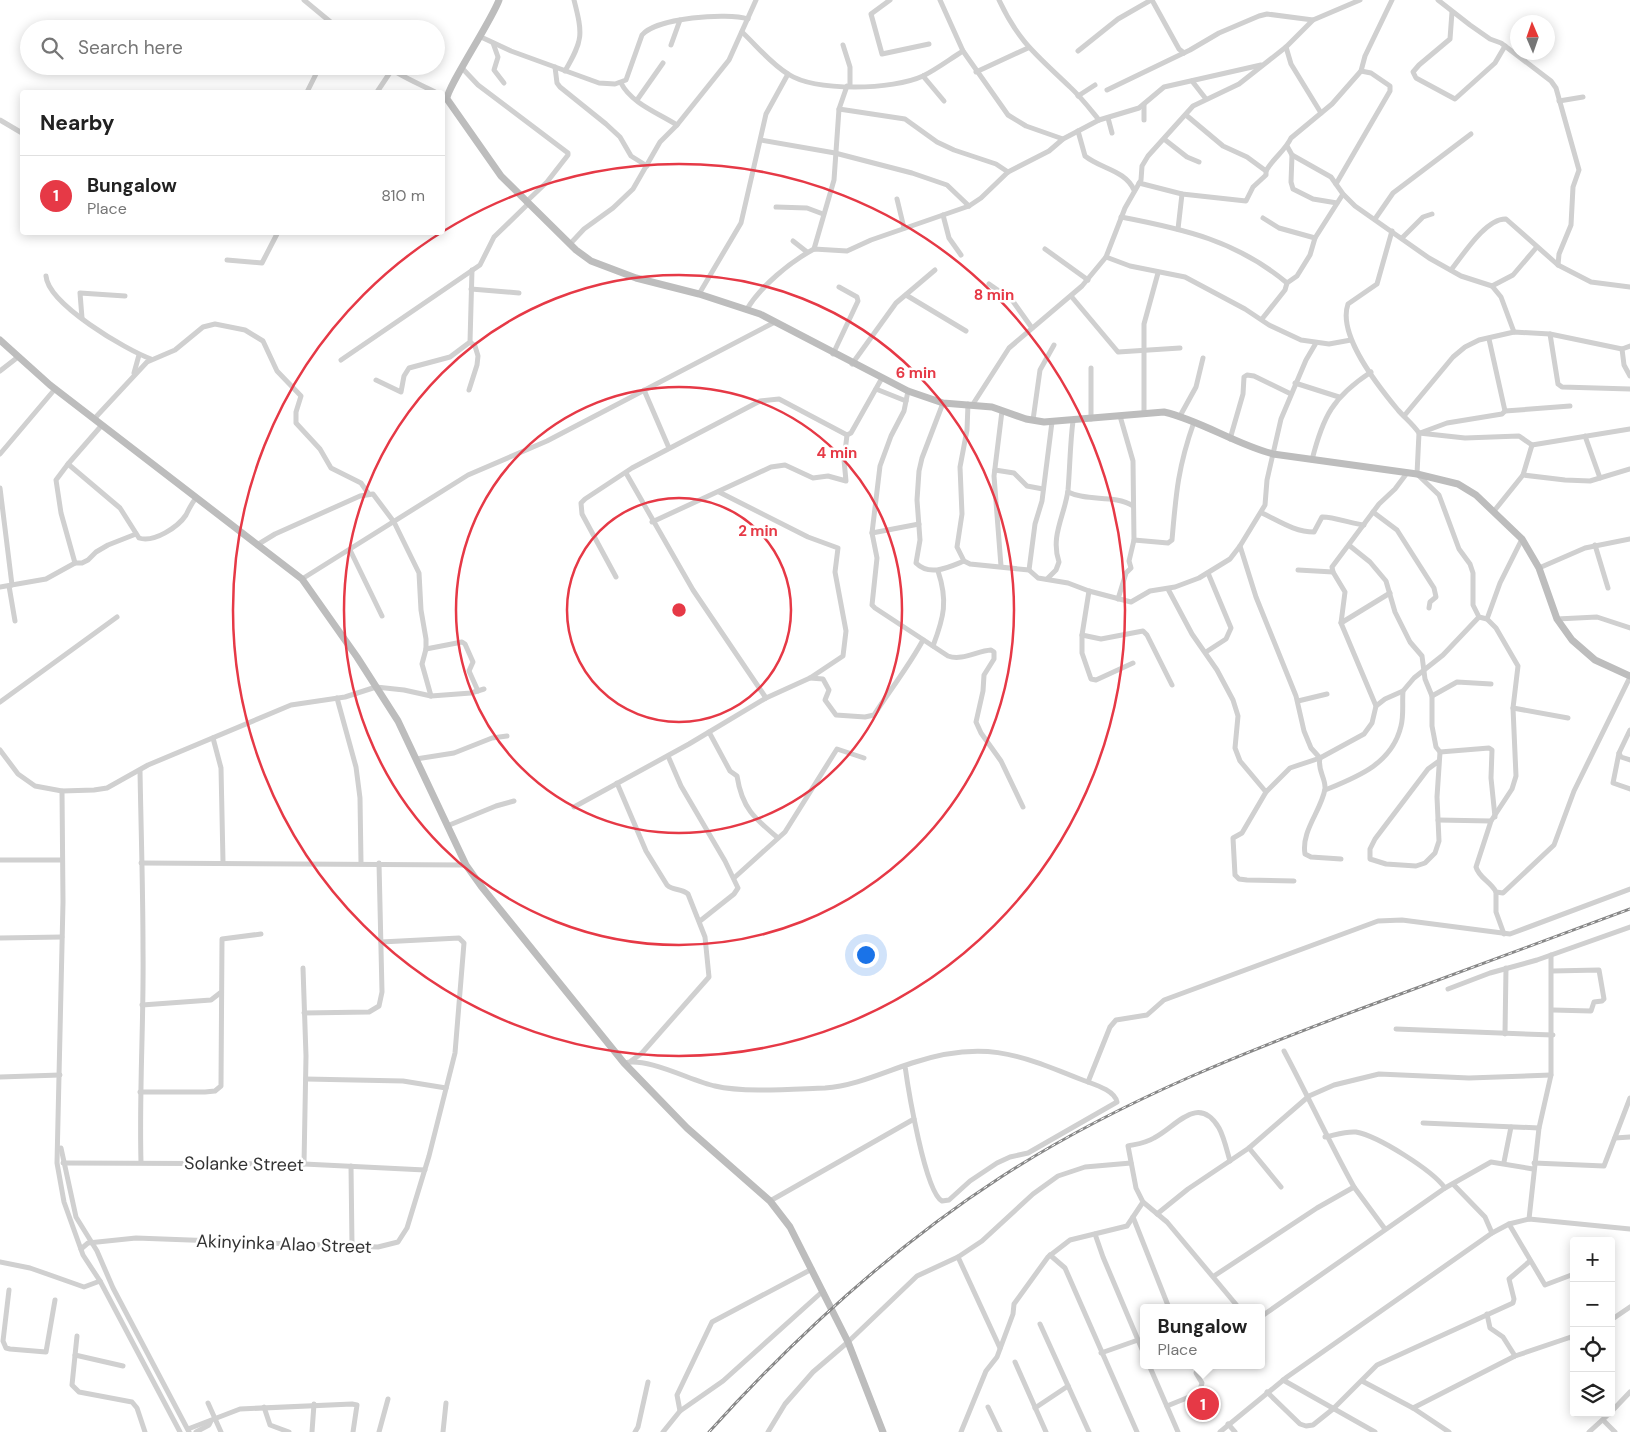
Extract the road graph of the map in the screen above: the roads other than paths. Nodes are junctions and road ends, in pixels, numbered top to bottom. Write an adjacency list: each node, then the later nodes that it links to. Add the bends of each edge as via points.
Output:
1 (304, 0): 14 (street)
2 (499, 0): 18 (street)
3 (574, 0): 36 (street, via 582,32 578,50)
4 (756, 0): 13 (street)
5 (890, 0): 21 (street, via 871,14 882,54)
6 (940, 0): 27 (street)
7 (999, 0): 25 (street)
8 (1152, 0): 26 (street); 28 (street, via 1118,19)
9 (1360, 0): 16 (street)
10 (1392, 0): 35 (street)
11 (1438, 0): 12 (street)
12 (1452, 12): 24 (street); 24 (street, via 1450,39 1419,65 1413,72 1416,78 1456,99 1495,63)
13 (748, 19): 15 (street, via 726,16); 17 (street)
14 (328, 20)
15 (680, 20): 22 (street); 45 (street, via 646,30 629,75)
16 (1313, 20): 23 (street); 29 (street, via 1267,14 1259,16)
17 (742, 32): 38 (street); 67 (street, via 729,60)
18 (481, 36): 19 (street); 34 (street)
19 (493, 42): 33 (street); 44 (street, via 497,51 494,70)
20 (843, 44): 47 (street, via 850,67)
21 (929, 44)
22 (671, 45)
23 (1286, 46): 32 (street); 61 (street, via 1291,64)
24 (1505, 46): 58 (street, via 1551,81)
25 (1028, 48): 37 (street); 52 (street)
26 (1179, 49): 29 (street); 30 (street)
27 (963, 51): 37 (street); 42 (street)
28 (1078, 51)
29 (1184, 53): 30 (street)
30 (1178, 56): 51 (street)
31 (663, 63): 56 (street)
32 (1261, 65): 43 (street); 55 (street, via 1239,84)
33 (554, 67): 36 (street); 79 (street, via 560,87 606,124 620,137 632,156)
34 (462, 68): 54 (street); 89 (street, via 568,153)
35 (1361, 70): 61 (street); 83 (street, via 1390,86 1390,91)
36 (565, 71): 45 (street, via 604,84)
37 (976, 72): 72 (street, via 1012,118)
38 (788, 74): 47 (street, via 818,84); 74 (street, via 766,114)
39 (316, 75): 48 (street)
40 (386, 75): 49 (street)
41 (403, 75): 50 (street)
42 (923, 76): 47 (street, via 887,84); 57 (street)
43 (1192, 82): 55 (street); 59 (street, via 1164,87)
44 (504, 83)
45 (621, 83): 56 (street)
46 (1095, 84): 52 (street)
47 (848, 86): 60 (street)
48 (308, 90)
49 (377, 90)
50 (430, 90)
51 (1107, 90)
52 (1078, 96): 65 (street)
53 (1583, 97): 58 (street)
54 (445, 98): 89 (street, via 501,176)
55 (1206, 99): 62 (street, via 1193,106)
56 (637, 100): 67 (street)
57 (944, 101)
58 (1559, 101): 113 (street, via 1579,170 1572,187 1571,225)
59 (1144, 104): 63 (street); 66 (street)
60 (839, 109): 76 (street); 81 (street, via 905,119 937,142 996,164)
61 (1321, 113): 75 (street, via 1291,138)
62 (1186, 115): 73 (street); 80 (street, via 1223,146 1247,157)
63 (1108, 118): 65 (street); 70 (street)
64 (0, 120): 69 (street)
65 (1099, 120): 68 (street)
66 (1144, 120)
67 (677, 125): 79 (street, via 660,142)
68 (1078, 131): 72 (street); 84 (street, via 1085,156 1114,170 1131,183)
69 (20, 132)
70 (1112, 133)
71 (1471, 134): 97 (street, via 1393,193)
72 (1063, 139): 81 (street, via 1049,151)
73 (1164, 139): 78 (street, via 1187,157); 82 (street, via 1142,166)
74 (761, 140): 76 (street); 127 (street, via 741,223)
75 (1287, 146): 77 (street); 80 (street, via 1271,161)
76 (835, 153): 91 (street, via 947,185); 92 (street, via 834,180)
77 (1292, 155): 83 (street, via 1324,172); 88 (street, via 1293,189 1313,199)
78 (1200, 162)
79 (647, 166): 105 (street, via 634,189)
80 (1266, 171): 85 (street, via 1246,202)
81 (1008, 172): 91 (street)
82 (1139, 183): 84 (street); 85 (street)
83 (1336, 184): 86 (street)
84 (1134, 190): 95 (street)
85 (1182, 194): 99 (street)
86 (1342, 194): 88 (street); 97 (street)
87 (897, 200): 98 (street)
88 (1336, 202): 102 (street)
89 (527, 203): 105 (street); 114 (street, via 494,237 484,260)
90 (776, 206): 92 (street, via 807,208)
91 (970, 206): 94 (street)
92 (823, 214): 107 (street)
93 (1432, 214): 103 (street)
94 (943, 215): 98 (street); 110 (street, via 949,238)
95 (1121, 217): 99 (street); 111 (street)
96 (1262, 218): 102 (street, via 1279,228)
97 (1375, 219): 100 (street)
98 (904, 228): 107 (street, via 847,251)
99 (1178, 229): 120 (street, via 1245,252)
100 (1392, 230): 103 (street); 141 (street, via 1377,284 1348,304 1345,322)
101 (276, 235): 112 (street, via 262,263)
102 (1315, 238): 120 (street, via 1310,255 1297,276)
103 (1402, 238): 116 (street)
104 (793, 241): 109 (street)
105 (570, 244): 127 (street, via 582,256 606,268)
106 (1536, 248): 113 (street); 116 (street, via 1513,223 1499,219 1484,230); 122 (street, via 1513,275)
107 (814, 249): 109 (street)
108 (1045, 249): 119 (street)
109 (807, 252): 131 (street, via 753,298)
110 (961, 255)
111 (1106, 257): 117 (street); 119 (street)
112 (227, 260)
113 (1558, 265): 124 (street, via 1591,282)
114 (472, 270): 125 (street); 154 (street)
115 (935, 270): 128 (street)
116 (1451, 270): 122 (street)
117 (1158, 273): 133 (street, via 1185,278); 148 (street, via 1144,324)
118 (46, 276): 132 (street, via 52,290)
119 (1088, 280): 130 (street)
120 (1287, 283): 133 (street)
121 (989, 284): 135 (street, via 1012,300)
122 (1492, 286): 137 (street, via 1501,298)
123 (839, 287): 149 (street, via 857,297 858,301)
124 (1630, 287)
125 (471, 289): 126 (street); 142 (street)
126 (519, 293)
127 (699, 294): 131 (street)
128 (906, 295): 136 (street); 155 (street, via 896,303)
129 (126, 296): 132 (street, via 80,293)
130 (1071, 296): 135 (street); 148 (street, via 1116,351)
131 (747, 309): 134 (street)
132 (82, 318): 150 (street)
133 (1262, 319): 143 (street, via 1301,340)
134 (775, 322): 149 (street); 168 (street)
135 (1032, 328): 174 (street, via 1009,348)
136 (966, 330)
137 (1514, 332): 138 (street); 139 (street)
138 (1550, 334): 147 (street); 166 (street, via 1558,384 1562,387)
139 (1489, 339): 177 (street); 181 (street, via 1465,347 1453,357)
140 (0, 340): 151 (street)
141 (1350, 340): 143 (street); 158 (street)
142 (470, 342): 162 (street, via 450,356 409,368 401,392); 167 (street, via 478,356)
143 (1316, 343): 163 (street)
144 (1054, 345): 184 (street, via 1040,370)
145 (1630, 346): 147 (street)
146 (1180, 348): 148 (street)
147 (1622, 349): 160 (street, via 1624,365)
148 (1142, 351): 178 (street)
149 (833, 354): 155 (street)
150 (139, 355): 152 (street); 159 (street)
151 (18, 357): 157 (street); 164 (street)
152 (152, 358): 159 (street); 211 (street, via 175,350 210,324 254,334 267,346 277,371 301,396 296,422 320,449 331,468 361,483)
153 (1203, 358): 180 (street, via 1196,386)
154 (341, 360)
155 (852, 364): 161 (street)
156 (1091, 368): 183 (street)
157 (0, 371)
158 (1371, 372): 171 (street); 181 (street)
159 (134, 373): 182 (street)
160 (1630, 376)
161 (882, 378): 165 (street); 169 (street)
162 (376, 380)
163 (1296, 383): 170 (street); 171 (street)
164 (55, 389): 182 (street); 196 (street)
165 (876, 389): 172 (street); 191 (street)
166 (1630, 389)
167 (469, 390)
168 (644, 390): 195 (street); 217 (street, via 546,441 468,474)
169 (908, 391): 172 (street); 173 (street)
170 (1291, 394): 193 (street, via 1247,375); 197 (street)
171 (1339, 397): 198 (street, via 1326,417)
172 (906, 401): 221 (street, via 880,466)
173 (943, 403): 174 (street); 219 (street, via 922,458 917,500)
174 (971, 404): 176 (street); 231 (street, via 960,467 962,514 957,547)
175 (1570, 406): 177 (street)
176 (1002, 411): 184 (street); 201 (street)
177 (1505, 411): 190 (street, via 1437,425)
178 (1144, 412): 179 (street); 180 (street)
179 (1120, 416): 183 (street); 213 (street, via 1133,462)
180 (1180, 416): 187 (street)
181 (1404, 416): 190 (street)
182 (94, 419): 188 (street)
183 (1091, 419): 185 (street)
184 (1033, 420): 186 (street)
185 (1073, 421): 186 (street); 210 (street)
186 (1052, 422): 208 (street)
187 (1194, 422): 193 (street); 224 (street, via 1182,456 1175,493 1172,540)
188 (102, 425): 199 (street); 212 (street)
189 (1630, 429): 192 (street)
190 (1419, 433): 194 (street, via 1465,438 1518,436); 204 (street)
191 (847, 435): 195 (street, via 780,399 769,398); 209 (street, via 846,482 828,476 813,478 785,465 771,466)
192 (1586, 436): 194 (street); 206 (street)
193 (1230, 438): 197 (street)
194 (1532, 445): 205 (street)
195 (669, 448): 202 (street)
196 (0, 454)
197 (1273, 454): 198 (street); 216 (street)
198 (1312, 460): 203 (street)
199 (68, 464): 222 (street, via 120,508); 232 (street, via 56,480 56,488)
200 (1630, 469): 206 (street)
201 (995, 470): 208 (street, via 1014,473 1027,486); 233 (street)
202 (626, 473): 218 (street); 240 (street, via 585,499 581,508)
203 (1407, 473): 204 (street); 214 (street)
204 (1417, 474): 215 (street, via 1458,484); 253 (street, via 1439,495 1459,549 1470,564 1473,606)
205 (1523, 475): 206 (street, via 1590,481); 215 (street)
206 (1600, 478)
207 (0, 488): 243 (street)
208 (1043, 489): 235 (street)
209 (719, 492): 218 (street); 267 (street, via 808,537 838,548 835,572 846,631 843,656)
210 (1068, 492): 213 (street, via 1077,496 1124,500); 242 (street, via 1056,530 1059,562)
211 (368, 493): 217 (street, via 378,498); 226 (street)
212 (196, 498): 222 (street, via 185,516 162,534 143,540); 226 (street)
213 (1133, 506): 224 (street)
214 (1373, 512): 220 (street); 250 (street, via 1397,530 1434,588 1436,597)
215 (1494, 512): 223 (street)
216 (1262, 513): 220 (street, via 1307,532 1314,532 1322,516); 228 (street)
217 (394, 522): 230 (street); 262 (street, via 419,574)
218 (652, 522): 276 (street, via 693,590)
219 (920, 524): 221 (street); 237 (street, via 916,563)
220 (1364, 525): 229 (street)
221 (872, 533): 260 (street, via 877,558 872,605)
222 (136, 534): 232 (street, via 108,545 82,563)
223 (1522, 539): 234 (street); 254 (street, via 1500,583)
224 (1134, 540): 249 (street, via 1131,568 1126,573)
225 (1630, 540): 227 (street)
226 (257, 545): 241 (street)
227 (1595, 545): 234 (street); 245 (street)
228 (1240, 546): 239 (street, via 1230,559); 277 (street)
229 (1350, 546): 238 (street, via 1334,562); 248 (street, via 1377,569)
230 (350, 550): 241 (street); 251 (street)
231 (964, 562): 233 (street); 237 (street)
232 (75, 563): 243 (street, via 46,579)
233 (1000, 566): 235 (street)
234 (1539, 568): 255 (street)
235 (1029, 570): 242 (street, via 1038,578)
236 (1298, 570): 238 (street)
237 (938, 571): 261 (street, via 944,591 944,607)
238 (1332, 572): 257 (street, via 1345,592)
239 (1208, 573): 246 (street); 263 (street, via 1231,628 1226,639)
240 (616, 577)
241 (302, 579): 270 (street)
242 (1047, 579): 247 (street)
243 (11, 585): 244 (street); 256 (street)
244 (0, 587)
245 (1608, 588)
246 (1168, 589): 249 (street, via 1150,591 1131,602); 263 (street, via 1192,634)
247 (1089, 591): 249 (street); 259 (street)
248 (1390, 593): 257 (street); 265 (street, via 1395,612 1410,642 1422,656)
249 (1118, 599)
250 (1429, 608)
251 (382, 616)
252 (117, 617): 278 (street)
253 (1479, 617): 254 (street); 265 (street)
254 (1487, 619): 280 (street, via 1496,628 1518,666)
255 (1557, 619): 258 (street, via 1597,617); 266 (street, via 1572,640 1595,660)
256 (15, 621)
257 (1341, 623): 279 (street)
258 (1630, 628)
259 (1082, 635): 264 (street, via 1083,661 1093,681); 269 (street, via 1101,638 1143,632)
260 (923, 640): 261 (street); 267 (street, via 911,663 902,671 874,715 836,715 825,700 829,690 822,679)
261 (933, 646): 303 (street, via 953,658 983,650 994,652 994,659 984,675 976,722 1001,761)
262 (426, 649): 273 (street, via 422,664); 273 (street, via 465,644 473,662 469,671 481,690)
263 (1206, 652): 300 (street, via 1238,716 1235,748 1240,761)
264 (1133, 663)
265 (1424, 672): 271 (street); 274 (street)
266 (1630, 677): 319 (street, via 1572,796 1554,845 1503,893)
267 (810, 678): 276 (street)
268 (1491, 684): 274 (street, via 1457,682)
269 (1172, 685)
270 (376, 687): 273 (street); 275 (street); 292 (street, via 398,721)
271 (1403, 691): 279 (street); 298 (street, via 1401,725 1395,742 1382,761)
272 (1327, 694): 277 (street)
273 (431, 696)
274 (1432, 696): 287 (street, via 1432,726)
275 (337, 698): 285 (street, via 291,705); 313 (street, via 356,767)
276 (766, 698): 283 (street)
277 (1298, 701): 291 (street, via 1304,731 1311,748)
278 (0, 702)
279 (1376, 706): 291 (street, via 1368,730)
280 (1513, 708): 281 (street); 305 (street, via 1516,776)
281 (1568, 718)
282 (1630, 730): 288 (street)
283 (709, 732): 289 (street); 307 (street, via 730,771 737,776 748,811)
284 (508, 736): 292 (street, via 492,738 454,753)
285 (213, 738): 295 (street); 311 (street, via 221,768)
286 (0, 750): 299 (street, via 24,780 35,786)
287 (1440, 752): 294 (street); 305 (street, via 1492,750)
288 (1619, 753): 293 (street); 297 (street, via 1613,783)
289 (668, 756): 296 (street); 316 (street, via 681,786)
290 (864, 758): 307 (street, via 837,749 785,832)
291 (1320, 758): 298 (street, via 1319,768); 300 (street, via 1290,768)
292 (416, 759): 306 (street)
293 (1630, 760)
294 (1439, 761): 304 (street); 304 (street, via 1428,768 1375,839 1370,859 1396,866 1425,863 1438,847)
295 (140, 770): 299 (street, via 107,788); 312 (street)
296 (618, 783): 302 (street); 320 (street, via 646,851 667,885 688,894)
297 (1630, 789)
298 (1325, 790): 308 (street, via 1307,835 1306,854)
299 (62, 791): 310 (street)
300 (1266, 792): 317 (street, via 1242,833 1233,838 1235,875 1246,880)
301 (514, 801): 306 (street)
302 (574, 807)
303 (1022, 807)
304 (1438, 820): 305 (street)
305 (1493, 820): 319 (street, via 1476,867)
306 (447, 826): 315 (street)
307 (778, 838): 316 (street)
308 (1341, 859)
309 (0, 860): 310 (street)
310 (62, 860): 324 (street)
311 (223, 862): 312 (street); 313 (street)
312 (141, 863): 333 (street)
313 (361, 863): 314 (street)
314 (379, 863): 315 (street); 326 (street)
315 (466, 865): 340 (street)
316 (734, 878): 320 (street, via 736,892)
317 (1294, 881)
318 (1630, 889): 323 (street)
319 (1496, 892): 323 (street, via 1496,912)
320 (700, 921): 340 (street, via 705,936 707,981 642,1053)
321 (1630, 927): 327 (street)
322 (261, 934): 332 (street, via 222,939)
323 (1504, 934): 346 (street, via 1402,920 1378,921 1164,1000 1147,1016 1116,1020 1110,1027)
324 (62, 937): 325 (street); 342 (street)
325 (0, 938)
326 (380, 942): 335 (street, via 382,992 375,1010); 347 (street, via 459,938 464,943 455,1053)
327 (1551, 955): 329 (street); 330 (street)
328 (303, 968): 335 (street)
329 (1506, 968): 331 (street); 337 (street)
330 (1552, 971): 334 (street); 334 (street, via 1599,970 1604,999 1594,1002 1591,1012)
331 (1448, 989)
332 (220, 992): 333 (street, via 210,1000); 348 (street, via 222,1086 205,1092)
333 (142, 1005): 348 (street)
334 (1553, 1010): 338 (street)
335 (304, 1013): 345 (street)
336 (1396, 1029): 337 (street)
337 (1506, 1034): 338 (street)
338 (1553, 1035): 343 (street)
339 (1284, 1051): 349 (street)
340 (628, 1062): 341 (street, via 664,1068 716,1087 754,1089 828,1088 877,1077); 373 (street, via 687,1128)
341 (905, 1066): 346 (street, via 956,1052 993,1050 1020,1056); 351 (street)
342 (60, 1075): 344 (street); 357 (street)
343 (1552, 1075): 349 (street, via 1470,1078 1379,1074 1334,1084); 354 (street)
344 (0, 1077)
345 (306, 1079): 347 (street, via 403,1081); 364 (street)
346 (1088, 1082): 351 (street, via 1107,1091 1117,1102 1028,1153 997,1163 945,1201 938,1199 936,1194)
347 (446, 1088): 368 (street)
348 (140, 1092): 361 (street)
349 (1308, 1096): 355 (street); 359 (street)
350 (1630, 1098): 358 (street)
351 (914, 1119): 373 (street)
352 (1423, 1123): 353 (street)
353 (1511, 1127): 354 (street); 362 (street)
354 (1539, 1128): 367 (street)
355 (1326, 1137): 371 (street); 372 (street, via 1350,1132 1364,1135 1421,1164)
356 (1630, 1137): 358 (street)
357 (59, 1138): 363 (street); 385 (street, via 57,1163 60,1185)
358 (1615, 1138): 367 (street, via 1604,1166)
359 (1249, 1148): 360 (street); 370 (street)
360 (1230, 1161): 365 (street, via 1219,1128 1207,1115 1192,1112 1153,1139 1128,1146); 375 (street)
361 (141, 1162): 363 (street, Solanke Street); 364 (street, Solanke Street)
362 (1504, 1162): 367 (street); 369 (street, via 1492,1162)
363 (63, 1163): 383 (street, via 76,1217)
364 (304, 1164): 366 (street, Solanke Street)
365 (1131, 1164): 374 (street); 388 (street, via 1085,1166 1058,1176 1033,1194 982,1241)
366 (351, 1166): 368 (street, Solanke Street); 384 (street)
367 (1534, 1166): 377 (street)
368 (424, 1170): 384 (street, Akinyinka Alao Street, via 407,1228 398,1242 378,1247)
369 (1453, 1184): 372 (street); 381 (street, via 1485,1217)
370 (1281, 1187)
371 (1354, 1187): 379 (street); 393 (street)
372 (1445, 1188): 379 (street)
373 (770, 1201): 392 (street, via 790,1227)
374 (1143, 1202): 375 (street); 376 (street)
375 (1157, 1214): 393 (street)
376 (1133, 1217): 382 (street, via 1127,1226); 399 (street)
377 (1529, 1219): 378 (street); 380 (street)
378 (1509, 1224): 381 (street); 390 (street)
379 (1385, 1229): 402 (street)
380 (1630, 1229)
381 (1492, 1233): 422 (street)
382 (1095, 1234): 386 (street, via 1070,1240); 409 (street)
383 (93, 1243): 384 (street, Akinyinka Alao Street, via 145,1238); 385 (street); 387 (street)
384 (352, 1246)
385 (81, 1249): 389 (street)
386 (1050, 1255): 412 (street, via 1014,1304); 413 (street, via 1065,1268)
387 (99, 1256): 389 (street); 444 (street, via 112,1288)
388 (958, 1257): 410 (street, via 917,1276); 412 (street)
389 (87, 1261): 395 (street)
390 (1530, 1261): 394 (street, via 1545,1285); 403 (street, via 1509,1279 1513,1303)
391 (0, 1262): 395 (street, via 30,1268 84,1287)
392 (812, 1269): 397 (street); 439 (street, via 712,1322 677,1395)
393 (1214, 1276): 400 (street)
394 (1570, 1276)
395 (100, 1281): 446 (street)
396 (9, 1290): 404 (street)
397 (824, 1293): 410 (street); 439 (street, via 723,1381)
398 (55, 1300): 404 (street, via 47,1347 42,1353 6,1348)
399 (1167, 1304)
400 (1236, 1304)
401 (1630, 1307): 405 (street)
402 (1265, 1314)
403 (1487, 1314): 415 (street, via 1490,1328 1503,1337); 423 (street, via 1377,1365)
404 (3, 1315)
405 (1615, 1317)
406 (1040, 1324): 425 (street)
407 (77, 1336): 414 (street)
408 (1570, 1338): 415 (street)
409 (1138, 1340): 411 (street); 413 (street)
410 (848, 1342): 456 (street, via 813,1372); 457 (street)
411 (1140, 1345)
412 (1000, 1348): 458 (street, via 986,1371)
413 (1101, 1354): 462 (street)
414 (75, 1355): 417 (street); 445 (street, via 74,1388 79,1392 132,1402)
415 (1515, 1356): 436 (street)
416 (1015, 1362): 435 (street)
417 (122, 1366)
418 (1151, 1369): 432 (street)
419 (1194, 1369): 421 (street)
420 (1198, 1369): 421 (street)
421 (1196, 1374): 432 (street, via 1202,1383 1199,1393)
422 (1283, 1380): 426 (street); 437 (street)
423 (1362, 1381): 436 (street); 437 (street)
424 (648, 1382): 454 (street)
425 (1068, 1386): 435 (street); 461 (street)
426 (1267, 1392): 437 (street, via 1306,1426 1313,1425); 443 (street)
427 (1630, 1392): 438 (street)
428 (388, 1399): 452 (street)
429 (208, 1403): 441 (street)
430 (446, 1403): 453 (street)
431 (314, 1404): 433 (street); 450 (street); 451 (street, via 356,1405)
432 (1167, 1406): 463 (street)
433 (264, 1407): 441 (street, via 240,1409); 449 (street, via 270,1424)
434 (988, 1407): 459 (street)
435 (1035, 1408): 460 (street)
436 (1413, 1408): 467 (street)
437 (1332, 1409): 466 (street)
438 (1615, 1409)
439 (680, 1411): 455 (street)
440 (1606, 1417): 442 (street)
441 (213, 1420): 444 (street); 447 (street); 448 (street)
442 (1603, 1420): 468 (street); 469 (street)
443 (1228, 1424): 464 (street); 465 (street)
444 (188, 1430)
445 (145, 1432)
446 (180, 1432)
447 (196, 1432)
448 (221, 1432)
449 (289, 1432)
450 (312, 1432)
451 (353, 1432)
452 (380, 1432)
453 (443, 1432)
454 (635, 1432)
455 (663, 1432)
456 (768, 1432)
457 (883, 1432)
458 (961, 1432)
459 (1000, 1432)
460 (1046, 1432)
461 (1089, 1432)
462 (1137, 1432)
463 (1178, 1432)
464 (1220, 1432)
465 (1235, 1432)
466 (1375, 1432)
467 (1449, 1432)
468 (1589, 1432)
469 (1614, 1432)

